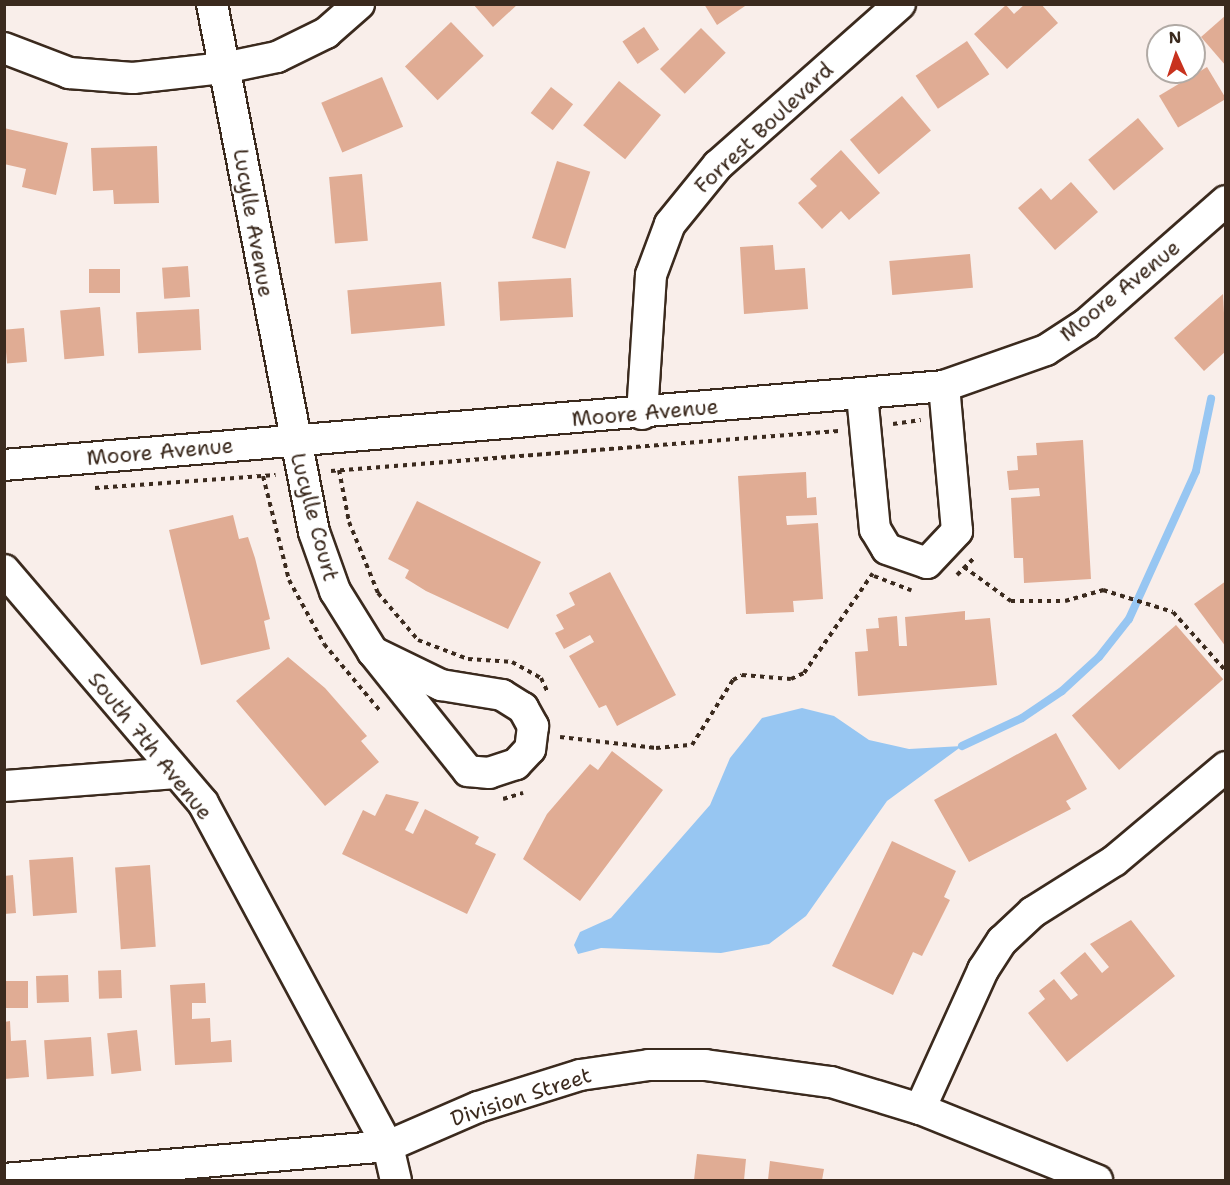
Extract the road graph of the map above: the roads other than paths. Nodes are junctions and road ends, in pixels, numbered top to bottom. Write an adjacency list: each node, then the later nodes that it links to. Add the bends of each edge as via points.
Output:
1 (212, 4): 5 (street, Lucylle Avenue)
2 (359, 4): 5 (street, via 326,33 277,57)
3 (900, 4): 9 (street, Forrest Boulevard, via 718,165 670,224 651,275)
4 (4, 48): 5 (street, via 69,73 133,78)
5 (224, 68): 10 (street, Lucylle Avenue)
6 (1226, 201): 7 (street, Moore Avenue, via 1086,324 1046,350)
7 (944, 386): 8 (street, Moore Avenue); 8 (street, via 957,531 954,566 877,558 875,530 849,434)
8 (862, 395): 9 (street, Moore Avenue)
9 (642, 414): 10 (street, Moore Avenue)
10 (294, 442): 11 (street, Moore Avenue); 13 (street, Lucylle Court, via 335,591)
11 (4, 465)
12 (4, 570): 15 (street, South 7th Avenue)
13 (374, 652): 13 (street, Lucylle Court, via 441,685 502,695 524,708 532,734 530,749 516,764 489,773 468,771)
14 (1226, 767): 17 (street, via 1114,861 1033,912 1002,941 983,970)
15 (175, 773): 16 (street); 18 (street, South 7th Avenue, via 203,803)
16 (4, 786)
17 (920, 1109): 18 (street, Division Street, via 771,1070 649,1065 570,1078 478,1107); 21 (street, Division Street)
18 (388, 1146): 19 (street, Division Street); 20 (street, South 7th Avenue)
19 (4, 1179)
20 (396, 1180)
21 (1097, 1180)

